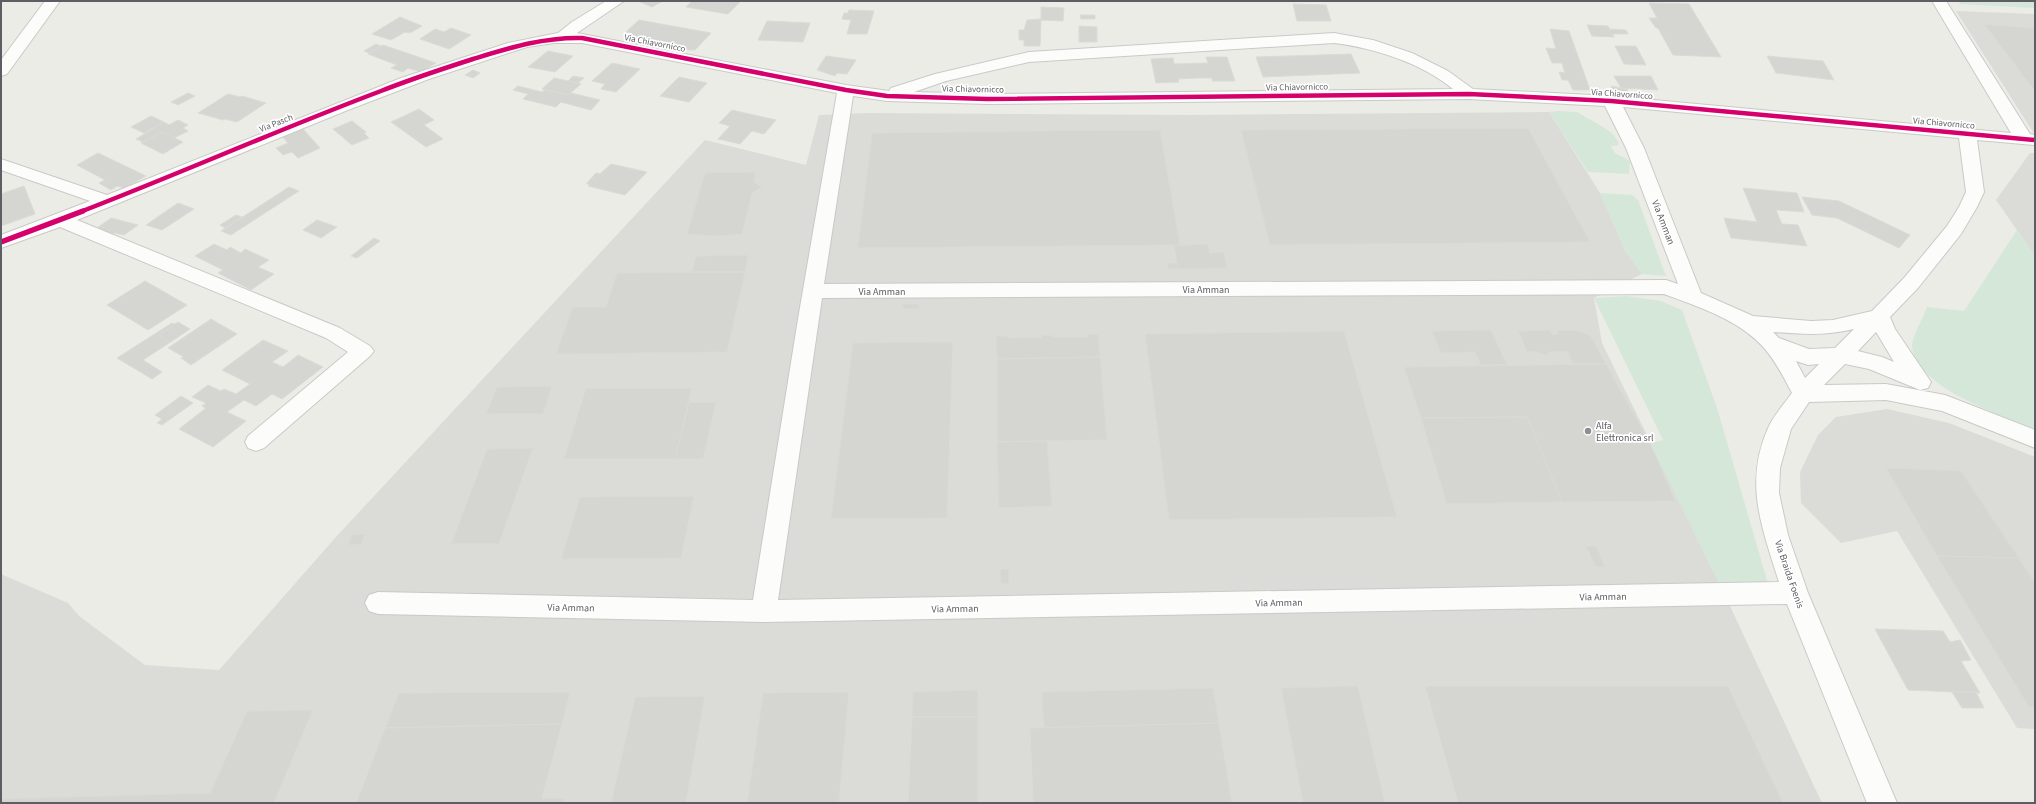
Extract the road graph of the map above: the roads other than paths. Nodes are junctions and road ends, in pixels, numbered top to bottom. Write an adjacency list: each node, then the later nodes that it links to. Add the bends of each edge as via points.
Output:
1 (53, 1): 5 (street)
2 (617, 1): 4 (street, via 577,25)
3 (1939, 1): 11 (street)
4 (563, 37): 6 (street, Via Chiavornicco, via 582,38); 14 (street, Via Pasch, via 509,47 392,86)
5 (1, 71)
6 (846, 90): 8 (street, Via Chiavornicco); 17 (street)
7 (1469, 94): 8 (street, Via Chiavornicco, via 988,99); 8 (street, Via Chiavornicco, via 1438,72 1407,58 1360,41 1334,38 1029,57 941,77); 9 (street, Via Chiavornicco)
8 (887, 96)
9 (1611, 101): 10 (street, Via Chiavornicco); 12 (street, Via Chiavornicco)
10 (1967, 134): 11 (street, Via Chiavornicco); 19 (street, Via Chiavornicco, via 1975,192 1968,207 1954,230)
11 (2030, 140)
12 (1635, 148): 18 (street, Via Amman)
13 (1, 164): 14 (street)
14 (107, 201): 15 (street, Via Pasch)
15 (62, 220): 16 (street, Via Pasch); 29 (street, via 334,333 363,351)
16 (1, 242)
17 (814, 291): 18 (street, Via Amman, via 1666,287); 32 (street)
18 (1693, 297): 20 (street, Via Amman)
19 (1880, 316): 21 (street, Via Amman, via 1833,327); 23 (street, Via Chiavornicco); 24 (street, via 1885,330)
20 (1750, 323): 21 (street, Via Amman); 22 (street, Via Amman)
21 (1787, 327): 23 (street, Via Amman)
22 (1772, 343): 23 (street, Via Amman, via 1808,356); 26 (street, Via Amman, via 1786,362)
23 (1841, 356): 24 (street, via 1874,362); 25 (street); 26 (street, Via Braida Foenis)
24 (1916, 379): 27 (street)
25 (1886, 392): 26 (street); 27 (street)
26 (1803, 394): 30 (street, Via Braida Foenis, via 1780,427 1768,468 1768,493 1776,535)
27 (1945, 403): 28 (street)
28 (2035, 439)
29 (256, 442)
30 (1795, 593): 32 (street, Via Amman); 33 (street, Via Braida Foenis)
31 (378, 603): 32 (street, Via Amman)
32 (764, 611)
33 (1882, 803)

